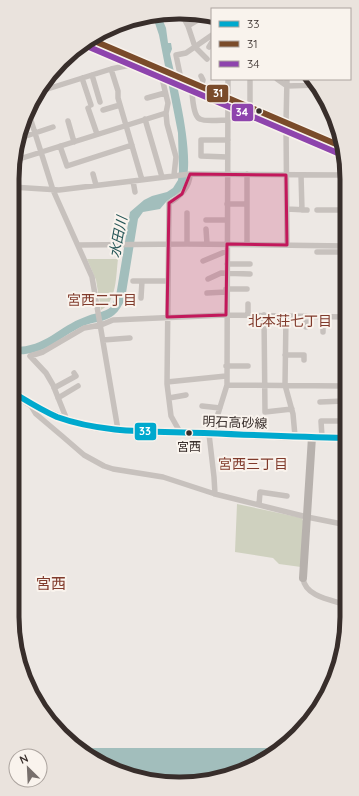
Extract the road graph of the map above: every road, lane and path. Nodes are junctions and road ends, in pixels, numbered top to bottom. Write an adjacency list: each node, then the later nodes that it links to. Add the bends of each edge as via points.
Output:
1 (184, 19): 3 (street)
2 (198, 20): 3 (street)
3 (188, 26): 6 (street)
4 (211, 37): 6 (street)
5 (97, 42): 7 (street)
6 (195, 47): 8 (street); 14 (street, via 176,54)
7 (134, 59): 9 (street, via 130,65); 10 (street)
8 (207, 59)
9 (111, 69): 11 (street); 29 (street)
10 (160, 70): 14 (street); 25 (street)
11 (92, 75): 13 (street); 28 (street)
12 (201, 76): 23 (street)
13 (82, 78): 24 (street); 41 (street)
14 (181, 79): 20 (street)
15 (228, 80): 27 (street)
16 (278, 80): 21 (street)
17 (287, 80): 21 (street)
18 (250, 81): 30 (street)
19 (307, 82): 22 (street)
20 (193, 84): 23 (street); 35 (street, via 191,105 196,116 200,120)
21 (287, 86): 22 (street); 37 (street)
22 (307, 86)
23 (201, 87): 27 (street)
24 (47, 89)
25 (165, 92): 26 (street); 32 (street, via 168,103)
26 (147, 98)
27 (228, 98): 30 (street); 35 (street)
28 (100, 102)
29 (120, 104): 31 (street); 38 (street)
30 (248, 107): 37 (street)
31 (103, 110)
32 (166, 113): 34 (street); 60 (street, via 176,157)
33 (31, 119): 40 (street)
34 (145, 119): 38 (street); 51 (street)
35 (228, 120): 43 (street)
36 (68, 121): 44 (street)
37 (286, 123): 45 (street); 57 (street)
38 (126, 125): 41 (street); 46 (street)
39 (53, 127): 40 (street)
40 (35, 134): 42 (street); 48 (street)
41 (97, 134): 44 (street)
42 (24, 137)
43 (228, 140): 49 (street); 49 (street, via 201,140 201,156)
44 (74, 142): 47 (street)
45 (336, 144)
46 (132, 145): 47 (street, via 67,166); 62 (street)
47 (60, 146): 48 (street)
48 (41, 152): 50 (street); 66 (street)
49 (228, 157): 55 (street)
50 (20, 159)
51 (158, 162): 52 (street); 61 (street)
52 (150, 165)
53 (94, 174): 64 (street)
54 (190, 174): 55 (street); 60 (street); 77 (street, via 182,194 169,203)
55 (227, 174): 56 (street); 68 (street)
56 (247, 174): 57 (street); 69 (street)
57 (286, 175): 58 (street); 70 (street)
58 (302, 175): 59 (street); 70 (street, via 305,210)
59 (340, 175)
60 (174, 176): 61 (street)
61 (162, 177): 62 (street)
62 (142, 180): 63 (street)
63 (133, 181): 64 (street); 67 (street)
64 (96, 186): 66 (street)
65 (19, 188): 66 (street)
66 (53, 190): 82 (street)
67 (135, 192)
68 (227, 204): 69 (street); 75 (street)
69 (247, 204): 81 (street)
70 (287, 209): 83 (street)
71 (317, 210): 72 (street)
72 (340, 210)
73 (187, 213): 78 (street)
74 (206, 220): 75 (street)
75 (227, 220): 80 (street)
76 (206, 229): 79 (street)
77 (168, 244): 78 (street); 82 (street); 96 (street)
78 (187, 244): 79 (street)
79 (206, 244): 80 (street)
80 (227, 244): 81 (street); 85 (street)
81 (247, 244): 83 (street)
82 (78, 245): 110 (street, via 92,277)
83 (287, 245): 84 (street)
84 (340, 246)
85 (227, 251): 88 (street); 89 (street)
86 (317, 252): 87 (street)
87 (340, 252)
88 (203, 261)
89 (227, 264): 90 (street); 91 (street)
90 (250, 264)
91 (226, 274): 92 (street); 93 (street, via 221,273); 98 (street)
92 (250, 274)
93 (208, 279)
94 (133, 281): 95 (street)
95 (142, 281): 96 (street); 100 (street)
96 (167, 281): 109 (street)
97 (247, 289): 98 (street)
98 (226, 291): 99 (street); 102 (street)
99 (207, 293)
100 (141, 298)
101 (248, 304): 103 (street)
102 (226, 315): 103 (street); 109 (street); 117 (street)
103 (248, 315): 104 (street)
104 (264, 316): 105 (street); 123 (street)
105 (286, 316): 106 (street); 115 (street)
106 (306, 316): 107 (street); 111 (street)
107 (323, 316): 108 (street); 112 (street)
108 (340, 316)
109 (167, 317): 110 (street, via 113,320); 121 (street)
110 (101, 325): 114 (street); 127 (street, via 84,328 43,352 30,356 46,373)
111 (306, 327)
112 (323, 332)
113 (130, 338): 114 (street)
114 (103, 340): 140 (street)
115 (285, 355): 116 (street, via 304,355); 124 (street)
116 (304, 360)
117 (226, 366): 118 (street); 120 (street)
118 (248, 366)
119 (72, 376): 127 (street)
120 (226, 376): 121 (street); 122 (street)
121 (167, 382): 131 (street)
122 (226, 385): 123 (street); 136 (street)
123 (264, 385): 124 (street); 137 (street, via 265,412)
124 (285, 385): 126 (street); 137 (street)
125 (78, 386): 130 (street)
126 (340, 386)
127 (54, 388): 130 (street)
128 (186, 395): 131 (street)
129 (19, 397): 134 (street, 明石高砂線)
130 (58, 398): 138 (street)
131 (169, 398): 141 (street, via 170,416)
132 (340, 401): 133 (street)
133 (320, 402)
134 (30, 404): 138 (street, 明石高砂線); 148 (street, via 36,414 84,455 104,466 163,477)
135 (202, 406): 136 (street)
136 (220, 408): 143 (street, via 217,417)
137 (292, 409): 144 (street)
138 (67, 420): 140 (street, 明石高砂線, via 84,426)
139 (340, 421): 146 (street, via 322,421)
140 (118, 430): 141 (street, 明石高砂線)
141 (180, 432): 142 (street, 明石高砂線)
142 (209, 434): 143 (street, 明石高砂線); 148 (street)
143 (219, 434): 144 (street, 明石高砂線)
144 (295, 436): 145 (street, 明石高砂線)
145 (312, 437): 146 (street, 明石高砂線); 151 (street)
146 (322, 437): 147 (street, 明石高砂線)
147 (340, 438)
148 (215, 494): 150 (street)
149 (287, 496): 150 (street, via 260,492)
150 (259, 505): 151 (street)
151 (307, 517): 152 (street); 153 (street)
152 (340, 524)
153 (303, 578): 154 (street, via 306,588 312,593)
154 (340, 603)

